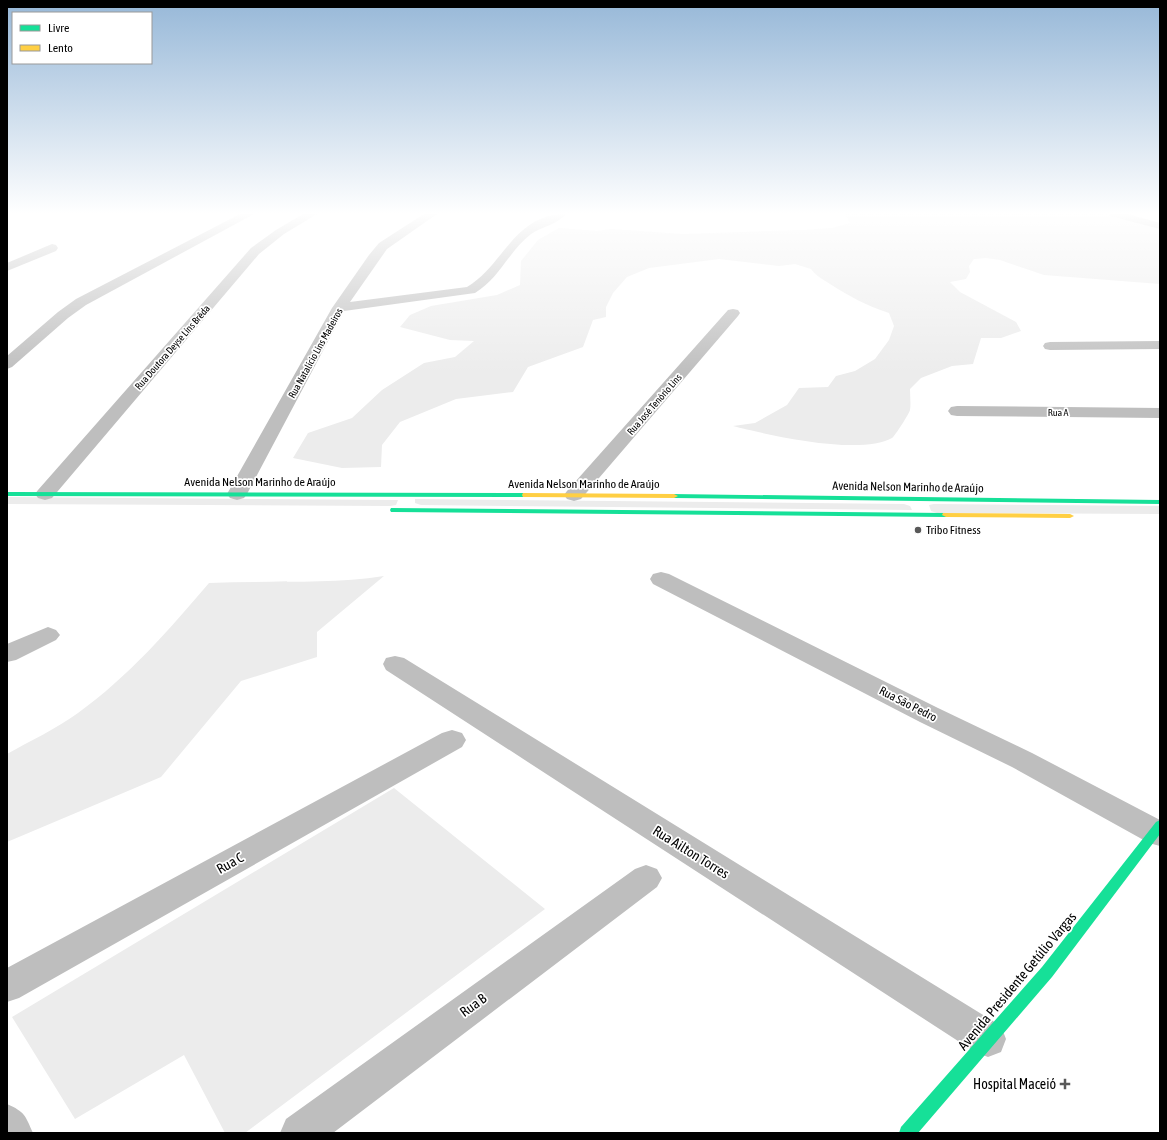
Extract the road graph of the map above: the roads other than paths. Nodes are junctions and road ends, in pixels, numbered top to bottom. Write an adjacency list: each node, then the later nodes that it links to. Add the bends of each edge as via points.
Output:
1 (148, 267): 9 (street, via 81,302)
2 (241, 267): 13 (street, Rua Doutora Deyse Lins Brêda)
3 (367, 267): 5 (street, Rua Natalício Lins Madeiros)
4 (495, 267): 5 (street, via 484,280 470,290)
5 (339, 308): 14 (street, Rua Natalício Lins Madeiros)
6 (733, 313): 16 (street, Rua José Tenório Lins)
7 (1160, 345): 8 (street)
8 (1050, 346)
9 (7, 364)
10 (957, 411): 11 (street, Rua A)
11 (1160, 413)
12 (7, 494): 13 (main road, Avenida Nelson Marinho de Araújo)
13 (45, 494): 14 (main road, Avenida Nelson Marinho de Araújo)
14 (237, 494): 15 (main road, Avenida Nelson Marinho de Araújo)
15 (408, 494): 16 (main road, Avenida Nelson Marinho de Araújo); 20 (main road)
16 (574, 495): 17 (main road, Avenida Nelson Marinho de Araújo)
17 (915, 499): 18 (main road, Avenida Nelson Marinho de Araújo); 21 (main road, via 922,509)
18 (1160, 502)
19 (387, 510): 20 (main road)
20 (403, 510): 21 (main road)
21 (919, 515): 22 (main road)
22 (1082, 516)
23 (661, 580): 28 (street, Rua São Pedro)
24 (48, 635): 25 (street)
25 (7, 654)
26 (395, 664): 31 (street, Rua Ailton Torres)
27 (452, 740): 30 (street, Rua C)
28 (1158, 830): 31 (main road, Avenida Presidente Getúlio Vargas, via 1047,972)
29 (646, 878): 34 (street, Rua B)
30 (7, 986)
31 (988, 1039): 35 (main road, Avenida Presidente Getúlio Vargas)
32 (7, 1124): 33 (street)
33 (13, 1133)
34 (300, 1133)
35 (906, 1133)

